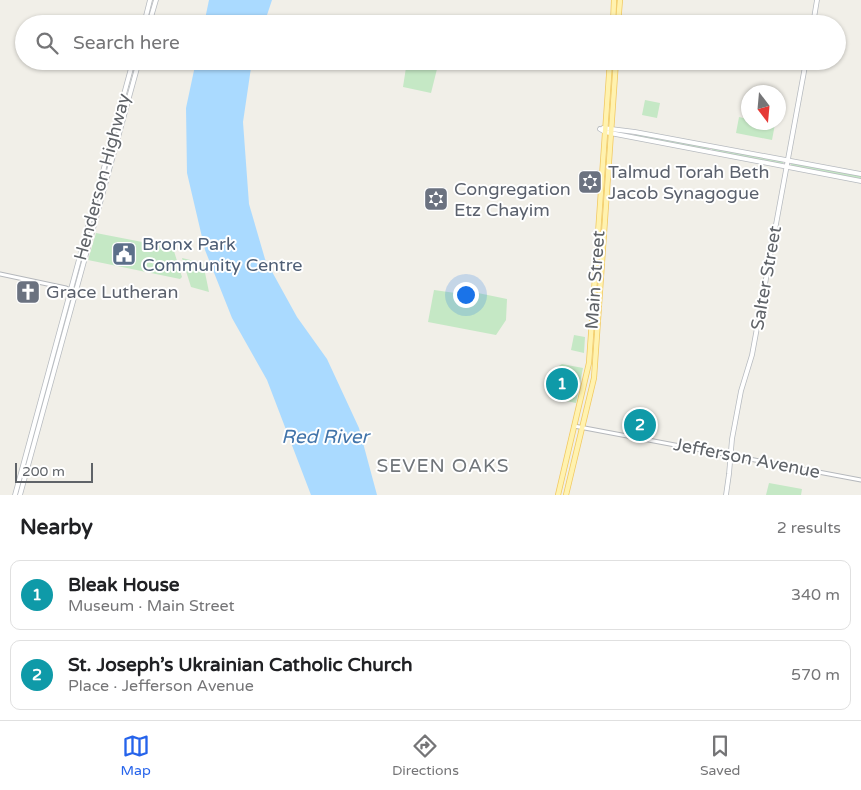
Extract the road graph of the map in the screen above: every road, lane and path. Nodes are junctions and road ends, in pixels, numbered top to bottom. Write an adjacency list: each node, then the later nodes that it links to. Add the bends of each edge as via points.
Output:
1 (151, 0): 2 (street); 6 (main road)
2 (156, 0): 7 (main road)
3 (614, 0): 8 (main road)
4 (620, 0): 9 (main road)
5 (817, 0): 10 (main road)
6 (147, 15)
7 (152, 15)
8 (613, 15)
9 (619, 15)
10 (814, 15)
11 (131, 70): 16 (main road, Henderson Highway)
12 (137, 70): 17 (main road, Henderson Highway)
13 (609, 70): 18 (main road, Main Street)
14 (615, 70): 19 (main road, Main Street)
15 (804, 70): 20 (main road, Salter Street)
16 (121, 107): 17 (main road); 25 (main road, Henderson Highway)
17 (126, 109): 26 (main road, Henderson Highway)
18 (605, 130): 19 (main road); 27 (main road, Main Street)
19 (611, 131): 20 (main road); 21 (main road); 28 (main road, Main Street)
20 (788, 160): 21 (main road, Salter Street); 22 (main road)
21 (787, 167): 23 (main road); 31 (main road, Salter Street, via 752,355 741,391)
22 (861, 174)
23 (861, 181)
24 (0, 274): 25 (street)
25 (71, 290): 26 (street); 33 (main road, Henderson Highway)
26 (76, 293): 34 (main road, Henderson Highway)
27 (586, 378): 28 (main road); 29 (main road, Main Street)
28 (592, 384): 30 (main road, Main Street)
29 (574, 426): 30 (street, Jefferson Avenue); 35 (main road, Main Street)
30 (582, 428): 31 (street, Jefferson Avenue); 36 (main road, Main Street)
31 (731, 456): 32 (street, Jefferson Avenue); 37 (main road, Salter Street)
32 (861, 480)
33 (15, 495)
34 (20, 495)
35 (558, 495)
36 (566, 495)
37 (726, 495)

